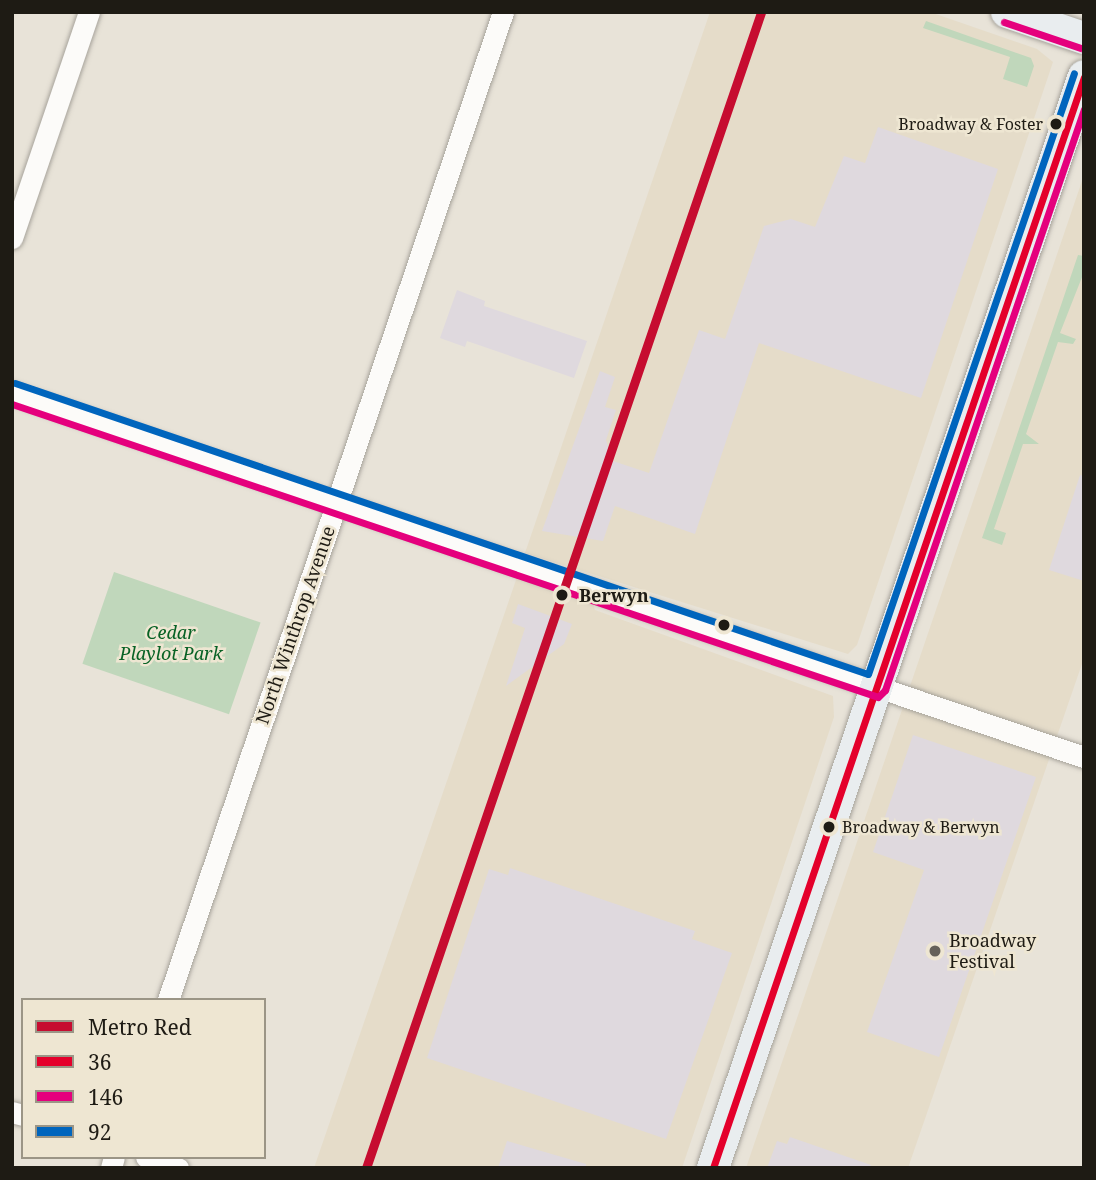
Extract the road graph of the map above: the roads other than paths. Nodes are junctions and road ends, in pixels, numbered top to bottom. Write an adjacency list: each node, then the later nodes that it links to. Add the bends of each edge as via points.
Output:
1 (89, 12): 6 (street)
2 (503, 12): 8 (street, North Winthrop Avenue)
3 (1007, 12): 4 (main road)
4 (1084, 38)
5 (1084, 76): 9 (main road)
6 (12, 238)
7 (12, 393): 8 (street)
8 (337, 504): 9 (street); 11 (street, North Winthrop Avenue)
9 (875, 687): 10 (street); 14 (main road)
10 (1084, 757)
11 (169, 998)
12 (152, 1159): 13 (street)
13 (178, 1168)
14 (713, 1168)

